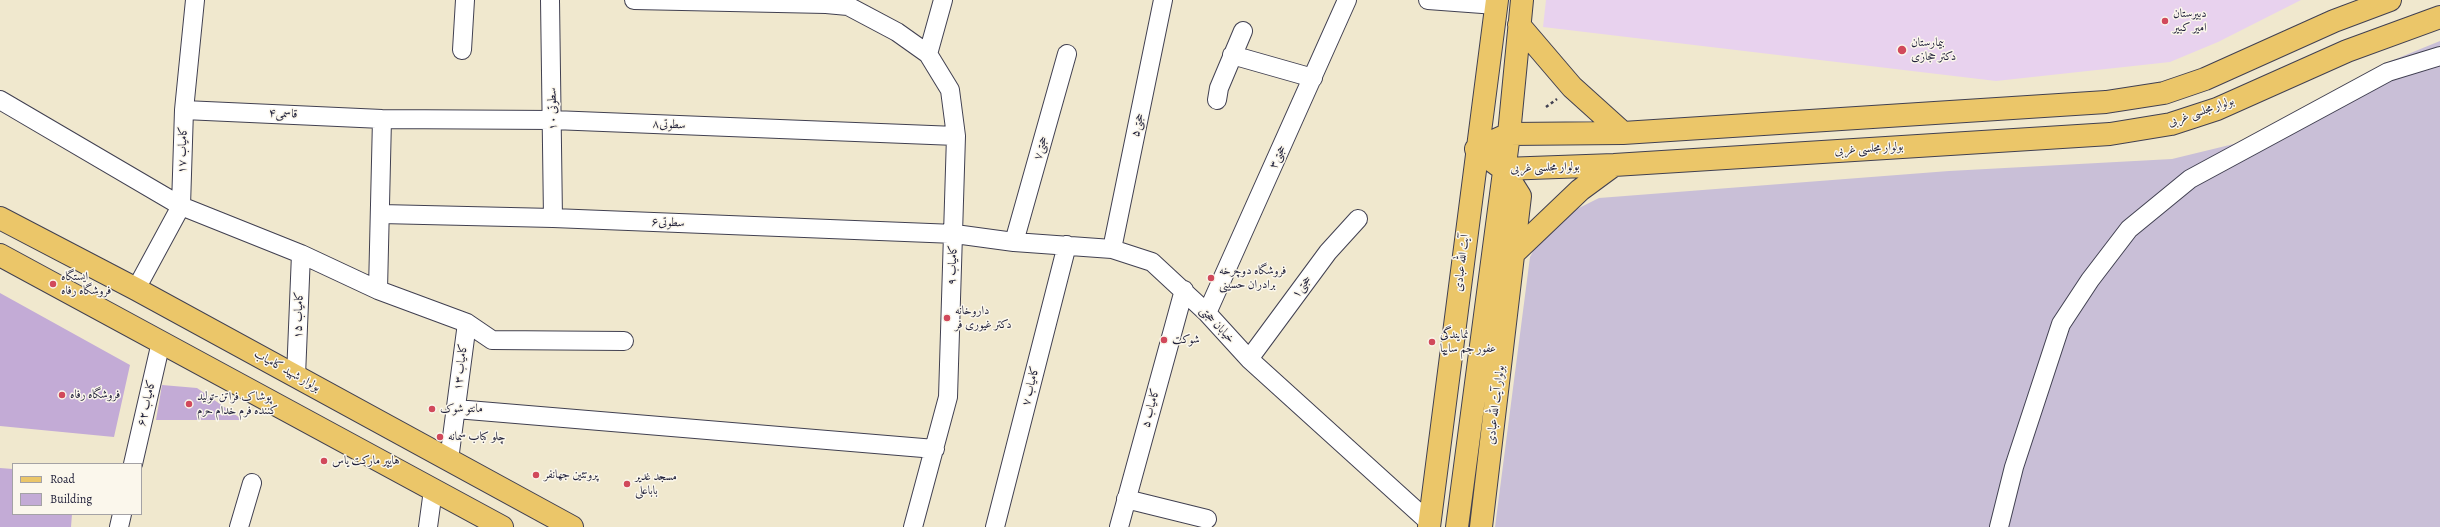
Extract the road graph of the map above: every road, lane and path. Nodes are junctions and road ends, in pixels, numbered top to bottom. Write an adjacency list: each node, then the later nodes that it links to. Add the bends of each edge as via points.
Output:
1 (195, 0): 24 (street, کامیاب ۱۷)
2 (465, 0): 16 (street)
3 (550, 0): 26 (street, سطوتی ۱۰)
4 (634, 0): 11 (street)
5 (944, 0): 17 (street)
6 (1163, 0): 41 (street, حجتی۵)
7 (1347, 0): 21 (street, حجتی۳)
8 (1428, 0): 12 (street)
9 (1522, 0): 14 (main road)
10 (2390, 0): 27 (main road, via 2334,21 2205,79 2164,93 2106,102)
11 (826, 2): 17 (street, via 848,6 897,32)
12 (1496, 3): 30 (main road, آیت الله عبادی)
13 (2440, 17): 31 (main road, بولوار مجلسی غربی, via 2346,51 2224,106 2171,124 2110,134)
14 (1519, 25): 27 (main road, via 1572,87); 28 (main road)
15 (1243, 31): 19 (street)
16 (462, 50)
17 (928, 54): 29 (street, کامیاب ۹, via 950,90)
18 (1067, 54): 39 (street, حجتی۷)
19 (1232, 55): 21 (street); 23 (street)
20 (2440, 56): 74 (street, via 2388,72 2190,179 2129,229 2090,280 2061,324 2014,467)
21 (1313, 78): 48 (street, حجتی۳)
22 (0, 100): 33 (street)
23 (1217, 100)
24 (184, 110): 25 (street, قاسمی۴); 33 (street, کامیاب ۱۷)
25 (382, 119): 26 (street, سطوتی۸); 34 (street)
26 (553, 120): 29 (street, سطوتی۸); 36 (street, سطوتی ۱۰)
27 (1624, 133): 28 (main road)
28 (1509, 134): 30 (main road); 32 (main road)
29 (956, 136): 38 (street, کامیاب ۹)
30 (1476, 149): 32 (main road, بولوار مجلسی غربی); 63 (main road, آیت الله عبادی)
31 (1614, 165): 32 (main road, بولوار مجلسی غربی); 42 (main road, via 1580,190)
32 (1503, 169): 42 (main road, بولوار آیت الله عبادی, via 1520,196); 72 (main road)
33 (181, 206): 43 (street); 45 (street, کامیاب ۱۷)
34 (381, 214): 36 (street, سطوتی۶); 46 (street)
35 (0, 218): 45 (main road, بولوار شهید کامیاب)
36 (554, 218): 38 (street, سطوتی۶)
37 (1358, 219): 52 (street, حجتی۱, via 1328,252)
38 (955, 234): 39 (street, خیابان حجتی); 55 (street, کامیاب ۹, via 948,397)
39 (1014, 242): 40 (street, خیابان حجتی)
40 (1067, 245): 41 (street, خیابان حجتی); 70 (street, کامیاب ۷)
41 (1112, 249): 47 (street, خیابان حجتی, via 1152,262)
42 (1515, 252): 73 (main road, بولوار آیت الله عبادی)
43 (301, 254): 46 (street); 53 (street, کامیاب ۱۵)
44 (0, 255): 51 (main road)
45 (136, 289): 53 (main road, بولوار شهید کامیاب)
46 (378, 290): 49 (street)
47 (1184, 290): 48 (street, خیابان حجتی); 60 (street, کامیاب ۵)
48 (1207, 313): 52 (street, خیابان حجتی)
49 (467, 323): 50 (street, via 492,340); 54 (street, کامیاب ۱۳)
50 (624, 341)
51 (161, 342): 57 (street, کامیاب ۶۲); 59 (main road)
52 (1249, 359): 63 (street, خیابان حجتی)
53 (296, 376): 56 (main road, بولوار شهید کامیاب)
54 (456, 409): 55 (street); 56 (street, کامیاب ۱۳)
55 (935, 449): 69 (street, کامیاب ۹)
56 (449, 460): 68 (main road, بولوار شهید کامیاب)
57 (133, 463)
58 (252, 484): 65 (street)
59 (432, 490): 66 (street); 67 (main road)
60 (1126, 499): 62 (street); 71 (street, کامیاب ۵)
61 (122, 515): 64 (street)
62 (1206, 519)
63 (1430, 525)
64 (119, 527)
65 (239, 527)
66 (428, 527)
67 (502, 527)
68 (572, 527)
69 (913, 527)
70 (995, 527)
71 (1119, 527)
72 (1457, 527)
73 (1481, 527)
74 (1999, 527)

